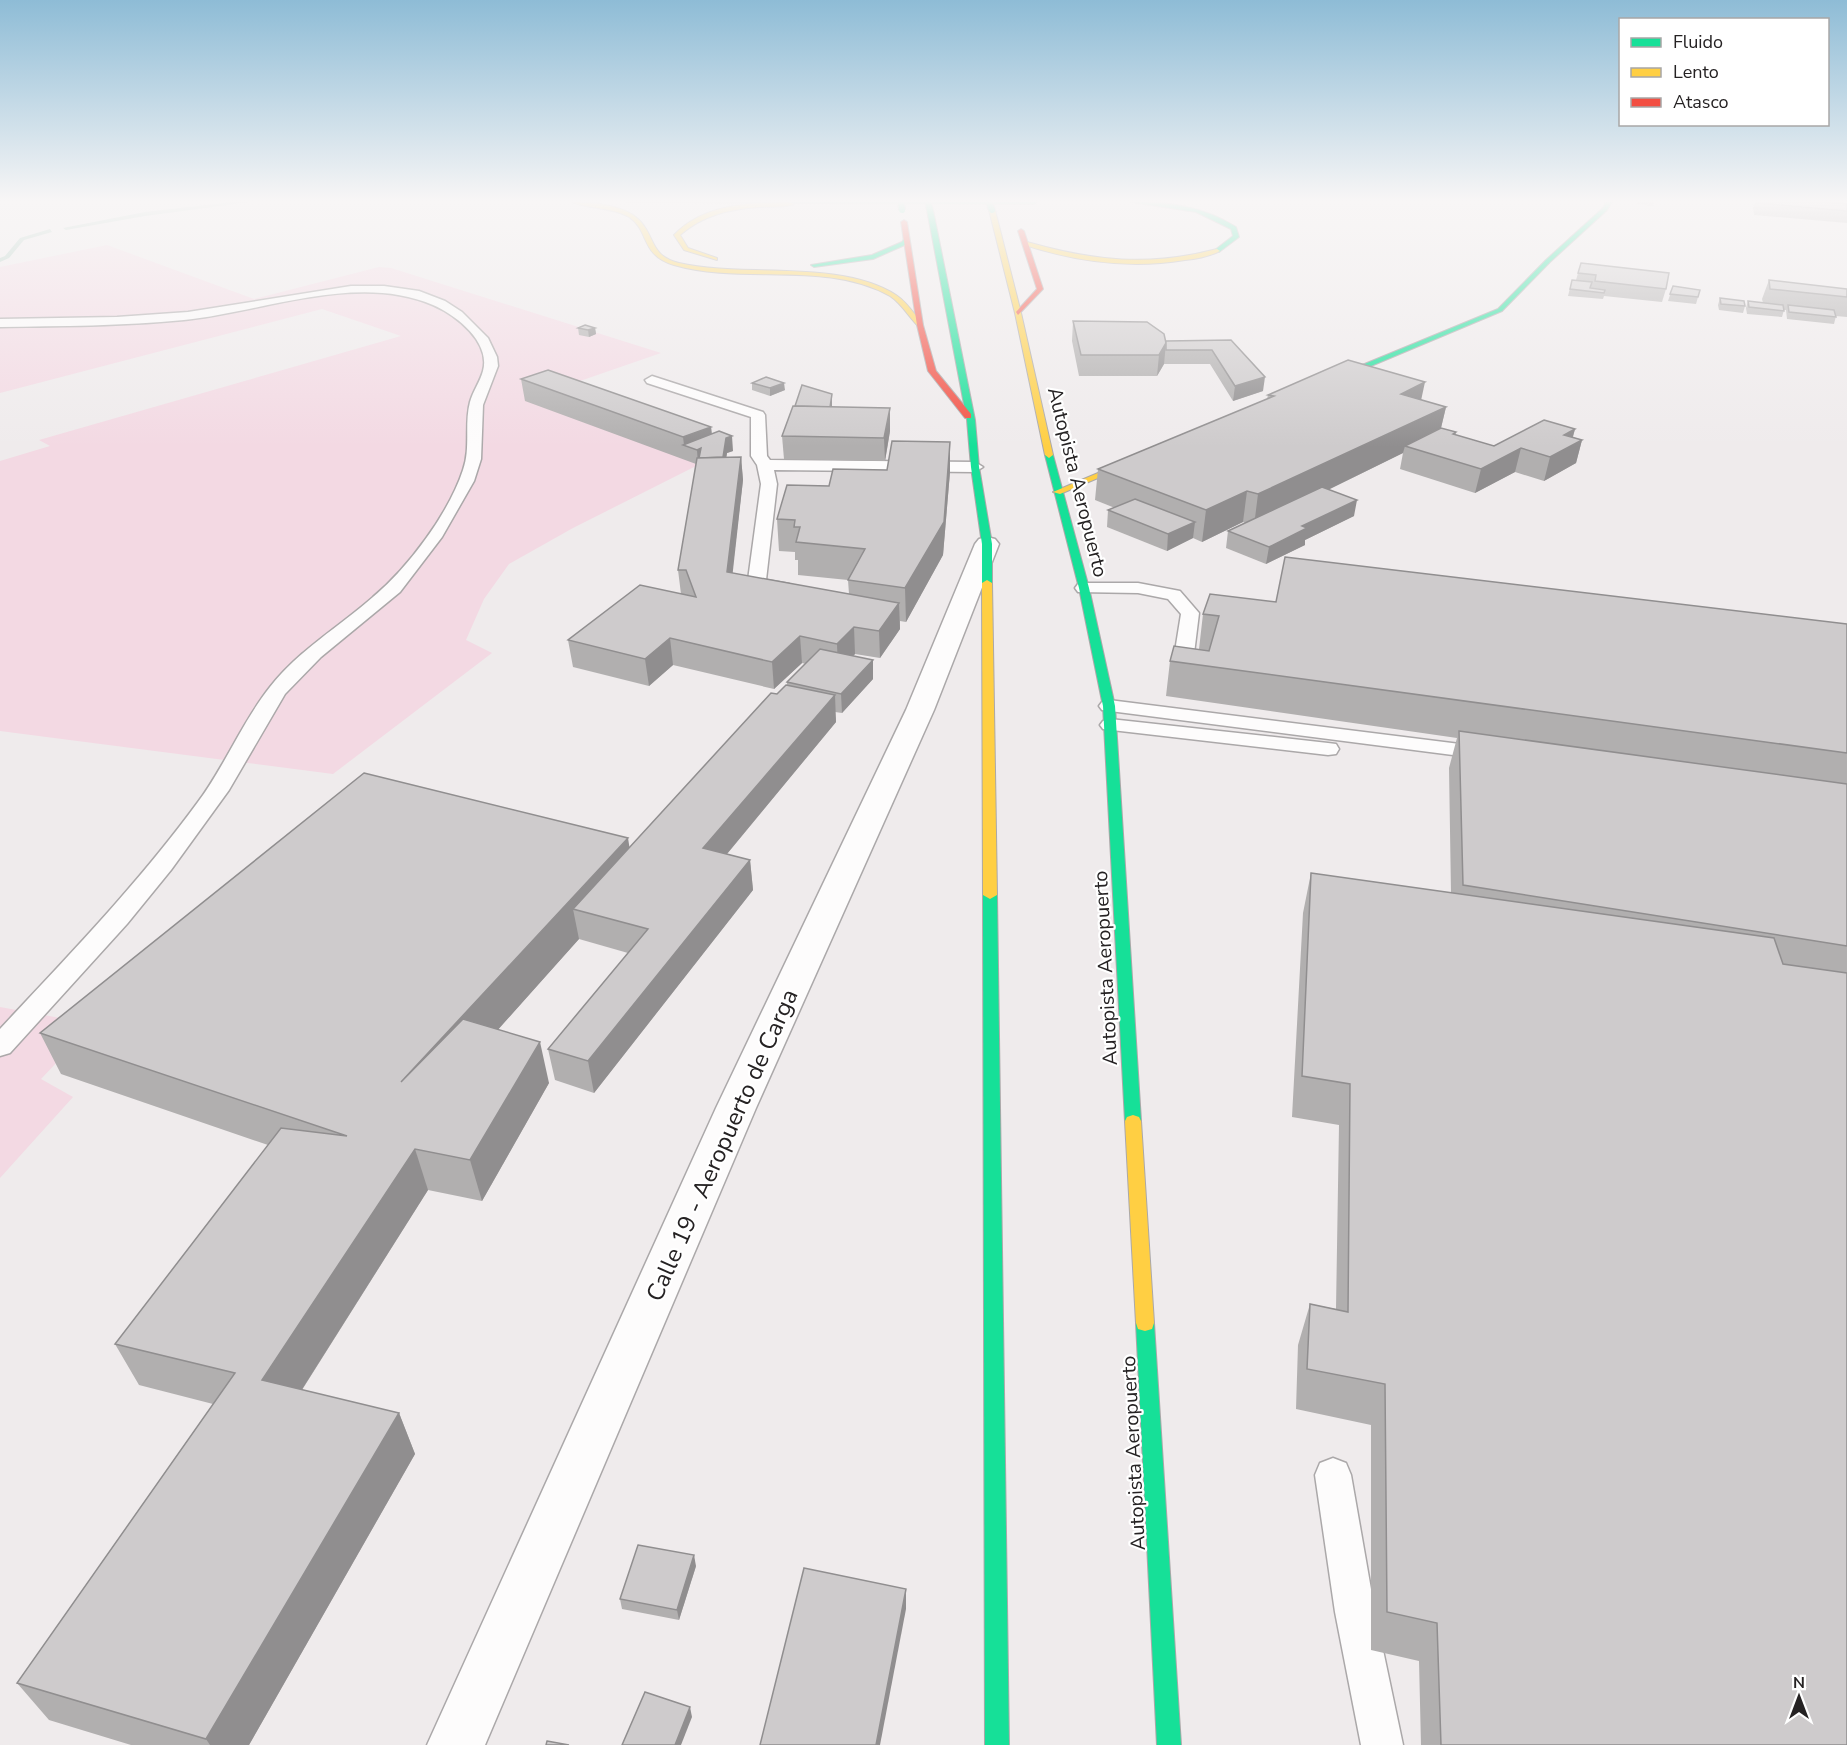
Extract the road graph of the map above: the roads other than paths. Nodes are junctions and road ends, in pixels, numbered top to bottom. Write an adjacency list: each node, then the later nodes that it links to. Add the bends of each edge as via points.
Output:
1 (850, 283): 9 (main road, via 893,296)
2 (913, 283): 9 (main road)
3 (944, 283): 12 (main road)
4 (1010, 283): 7 (main road, Autopista Aeropuerto)
5 (1038, 283): 7 (main road, via 1040,290)
6 (1526, 283): 11 (main road, via 1500,310)
7 (1018, 313): 18 (main road, Autopista Aeropuerto)
8 (0, 323): 25 (lane, via 188,316 236,311 316,293 379,289 412,293 440,303 461,318 491,352 491,367 477,403 473,464 449,513 386,596 286,680 264,708 230,773 181,840 136,897)
9 (920, 325): 12 (main road, via 932,371)
10 (652, 380): 14 (lane, via 758,415 759,456)
11 (1315, 386)
12 (971, 420): 16 (main road)
13 (1154, 452): 18 (main road)
14 (765, 465): 15 (lane); 21 (lane, via 769,484 758,584)
15 (852, 466): 16 (lane); 17 (lane)
16 (975, 467): 19 (main road)
17 (848, 484)
18 (1057, 492): 20 (main road, Autopista Aeropuerto)
19 (987, 544): 27 (street, Calle 19 - Aeropuerto de Carga, via 920,710 736,1108); 28 (main road)
20 (1084, 588): 22 (lane, via 1138,588 1174,595 1190,613); 23 (main road, Autopista Aeropuerto)
21 (797, 590)
22 (1182, 670)
23 (1109, 716): 24 (lane); 29 (main road, Autopista Aeropuerto)
24 (1501, 762)
25 (0, 1046)
26 (1333, 1475): 30 (lane)
27 (456, 1745)
28 (997, 1745)
29 (1169, 1745)
30 (1382, 1745)

